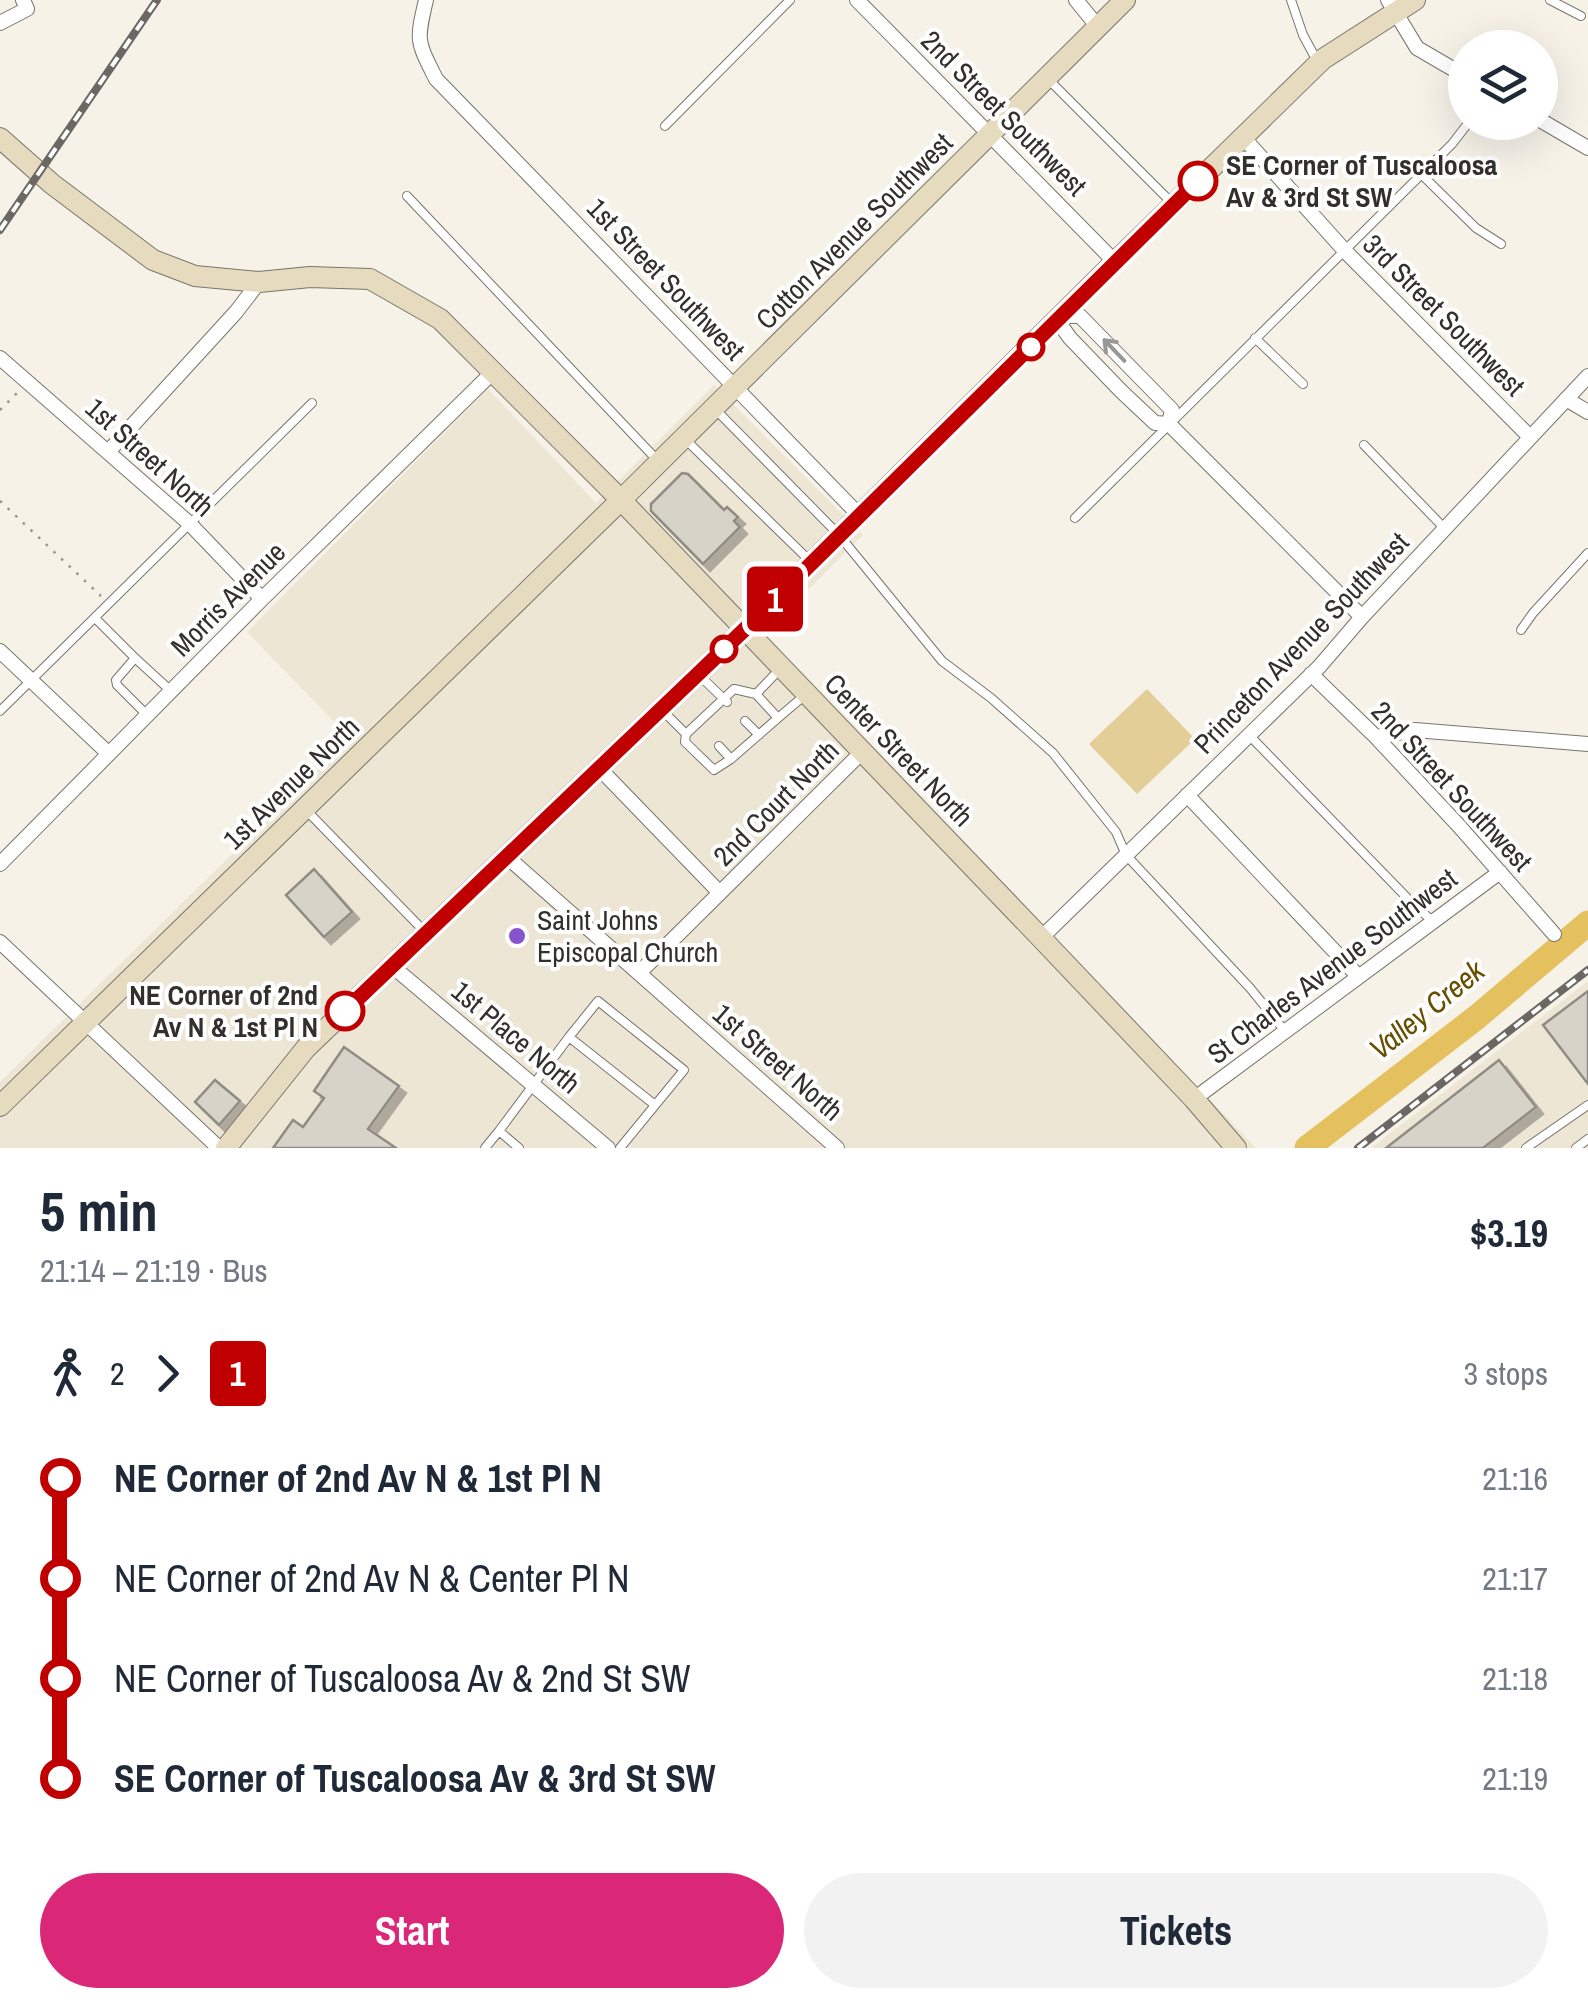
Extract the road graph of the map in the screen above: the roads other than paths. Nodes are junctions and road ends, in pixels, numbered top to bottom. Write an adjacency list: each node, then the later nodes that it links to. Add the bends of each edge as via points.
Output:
1 (426, 0): 37 (street, 1st Street Southwest, via 419,44 436,79)
2 (790, 0): 17 (lane)
3 (858, 0): 19 (street, 2nd Street Southwest)
4 (1076, 0): 13 (street)
5 (1125, 0): 13 (street, Cotton Avenue Southwest)
6 (1291, 0): 14 (lane)
7 (1415, 0): 10 (street)
8 (1550, 0): 11 (lane)
9 (25, 5): 12 (street)
10 (1391, 6): 14 (street); 15 (street, via 1417,48)
11 (1581, 16)
12 (0, 23)
13 (1098, 27): 16 (street, Cotton Avenue Southwest)
14 (1318, 63): 20 (street)
15 (1448, 66)
16 (1047, 78): 19 (street, Cotton Avenue Southwest); 26 (lane)
17 (665, 126)
18 (1558, 130): 23 (street)
19 (990, 134): 29 (street, 2nd Street Southwest); 37 (street, Cotton Avenue Southwest)
20 (1243, 137): 26 (street); 28 (street, 3rd Street Southwest)
21 (0, 138): 30 (street, Center Street North, via 153,260 194,276)
22 (1455, 140): 24 (lane)
23 (1588, 148)
24 (1421, 174): 27 (lane); 28 (lane)
25 (407, 196): 47 (lane)
26 (1174, 204): 29 (street)
27 (1501, 244)
28 (1345, 251): 32 (lane); 43 (street, 3rd Street Southwest)
29 (1115, 262): 31 (street)
30 (259, 282): 34 (street, Center Street North, via 370,280 440,319); 46 (street)
31 (1062, 316): 42 (street, via 1062,328 1122,392 1155,423); 42 (street, one-way to 31, via 1172,410 1080,316); 49 (street)
32 (1254, 338): 36 (lane); 42 (lane)
33 (0, 358): 46 (street, 1st Street North)
34 (493, 372): 48 (street, Center Street North); 56 (street, Morris Avenue)
35 (1588, 376): 38 (street, Princeton Avenue Southwest)
36 (1304, 384)
37 (735, 387): 40 (street, Cotton Avenue Southwest); 49 (street, 1st Street Southwest)
38 (1566, 399): 41 (street, 3rd Street Southwest); 43 (street, Princeton Avenue Southwest)
39 (312, 403): 51 (lane)
40 (714, 408): 44 (street, Cotton Avenue Southwest); 53 (lane)
41 (1588, 412)
42 (1170, 424): 50 (lane); 57 (street)
43 (1530, 437): 52 (street, Princeton Avenue Southwest)
44 (683, 438): 47 (street, Cotton Avenue Southwest); 55 (lane)
45 (1364, 445): 52 (lane)
46 (108, 452): 51 (street, 1st Street North)
47 (659, 462): 48 (street, Cotton Avenue Southwest)
48 (621, 500): 59 (street, Center Street North); 87 (street, 1st Avenue North)
49 (859, 515): 53 (street)
50 (1075, 518)
51 (190, 524): 56 (street, 1st Street North); 58 (lane)
52 (1446, 530): 57 (street, Princeton Avenue Southwest)
53 (839, 535): 55 (street); 88 (lane, via 942,661 1053,753 1116,832)
54 (1588, 553): 60 (lane)
55 (812, 562): 59 (street)
56 (262, 599): 67 (street, Morris Avenue)
57 (1362, 617): 65 (street, Princeton Avenue Southwest)
58 (95, 618): 62 (lane); 66 (lane)
59 (744, 630): 63 (street, Center Street North); 64 (street)
60 (1521, 630)
61 (0, 651): 66 (street)
62 (136, 658): 67 (lane); 73 (lane, via 117,684)
63 (781, 668): 68 (lane); 69 (street, Center Street North)
64 (698, 674): 70 (lane); 71 (street)
65 (1311, 674): 77 (street, Princeton Avenue Southwest); 79 (street, 2nd Street Southwest)
66 (31, 680): 72 (lane); 83 (street)
67 (171, 691): 73 (street, Morris Avenue)
68 (756, 694): 70 (lane, via 734,689); 74 (lane)
69 (806, 694): 74 (lane); 82 (street, Center Street North)
70 (725, 700): 76 (lane)
71 (661, 708): 76 (lane); 85 (street)
72 (0, 711)
73 (147, 714): 83 (street, Morris Avenue)
74 (778, 718): 78 (lane)
75 (745, 721): 78 (lane)
76 (686, 734): 84 (lane, via 685,742 714,770)
77 (1249, 735): 86 (street, Princeton Avenue Southwest); 93 (lane)
78 (758, 736): 84 (lane)
79 (1376, 738): 80 (street, via 1415,730); 91 (street, 2nd Street Southwest)
80 (1588, 744)
81 (719, 746): 84 (lane)
82 (862, 752): 92 (street, 2nd Court North); 96 (street, Center Street North)
83 (108, 753): 90 (street, Morris Avenue)
84 (731, 758)
85 (598, 767): 89 (street); 92 (street)
86 (1187, 795): 88 (street, Princeton Avenue Southwest); 100 (street)
87 (304, 808): 94 (lane); 101 (street, 1st Avenue North)
88 (1126, 855): 96 (street, Princeton Avenue Southwest); 102 (lane)
89 (506, 856): 94 (street); 99 (street, 1st Street North)
90 (0, 864)
91 (1500, 872): 93 (street, St Charles Avenue Southwest); 95 (street, 2nd Street Southwest)
92 (720, 894): 99 (street, 2nd Court North)
93 (1434, 922): 100 (street, St Charles Avenue Southwest)
94 (426, 933): 98 (street)
95 (1554, 934)
96 (1042, 938): 105 (street, Center Street North)
97 (0, 942): 101 (street)
98 (392, 966): 104 (street, 1st Place North); 112 (street, via 306,1048)
99 (639, 973): 117 (street, 1st Street North)
100 (1358, 976): 102 (street, St Charles Avenue Southwest)
101 (85, 1022): 108 (street, 1st Avenue North); 111 (street)
102 (1285, 1030): 105 (street, St Charles Avenue Southwest)
103 (569, 1037): 104 (lane); 106 (lane); 106 (lane, via 598,1001 684,1070)
104 (534, 1084): 109 (lane); 115 (street, 1st Place North)
105 (1194, 1100): 118 (street, Center Street North)
106 (655, 1105): 116 (lane)
107 (1588, 1105): 119 (lane)
108 (0, 1106)
109 (499, 1131): 113 (lane); 114 (lane)
110 (1588, 1140): 120 (lane)
111 (218, 1148)
112 (226, 1148)
113 (485, 1148)
114 (520, 1148)
115 (608, 1148)
116 (620, 1148)
117 (837, 1148)
118 (1236, 1148)
119 (1526, 1148)
120 (1576, 1148)

